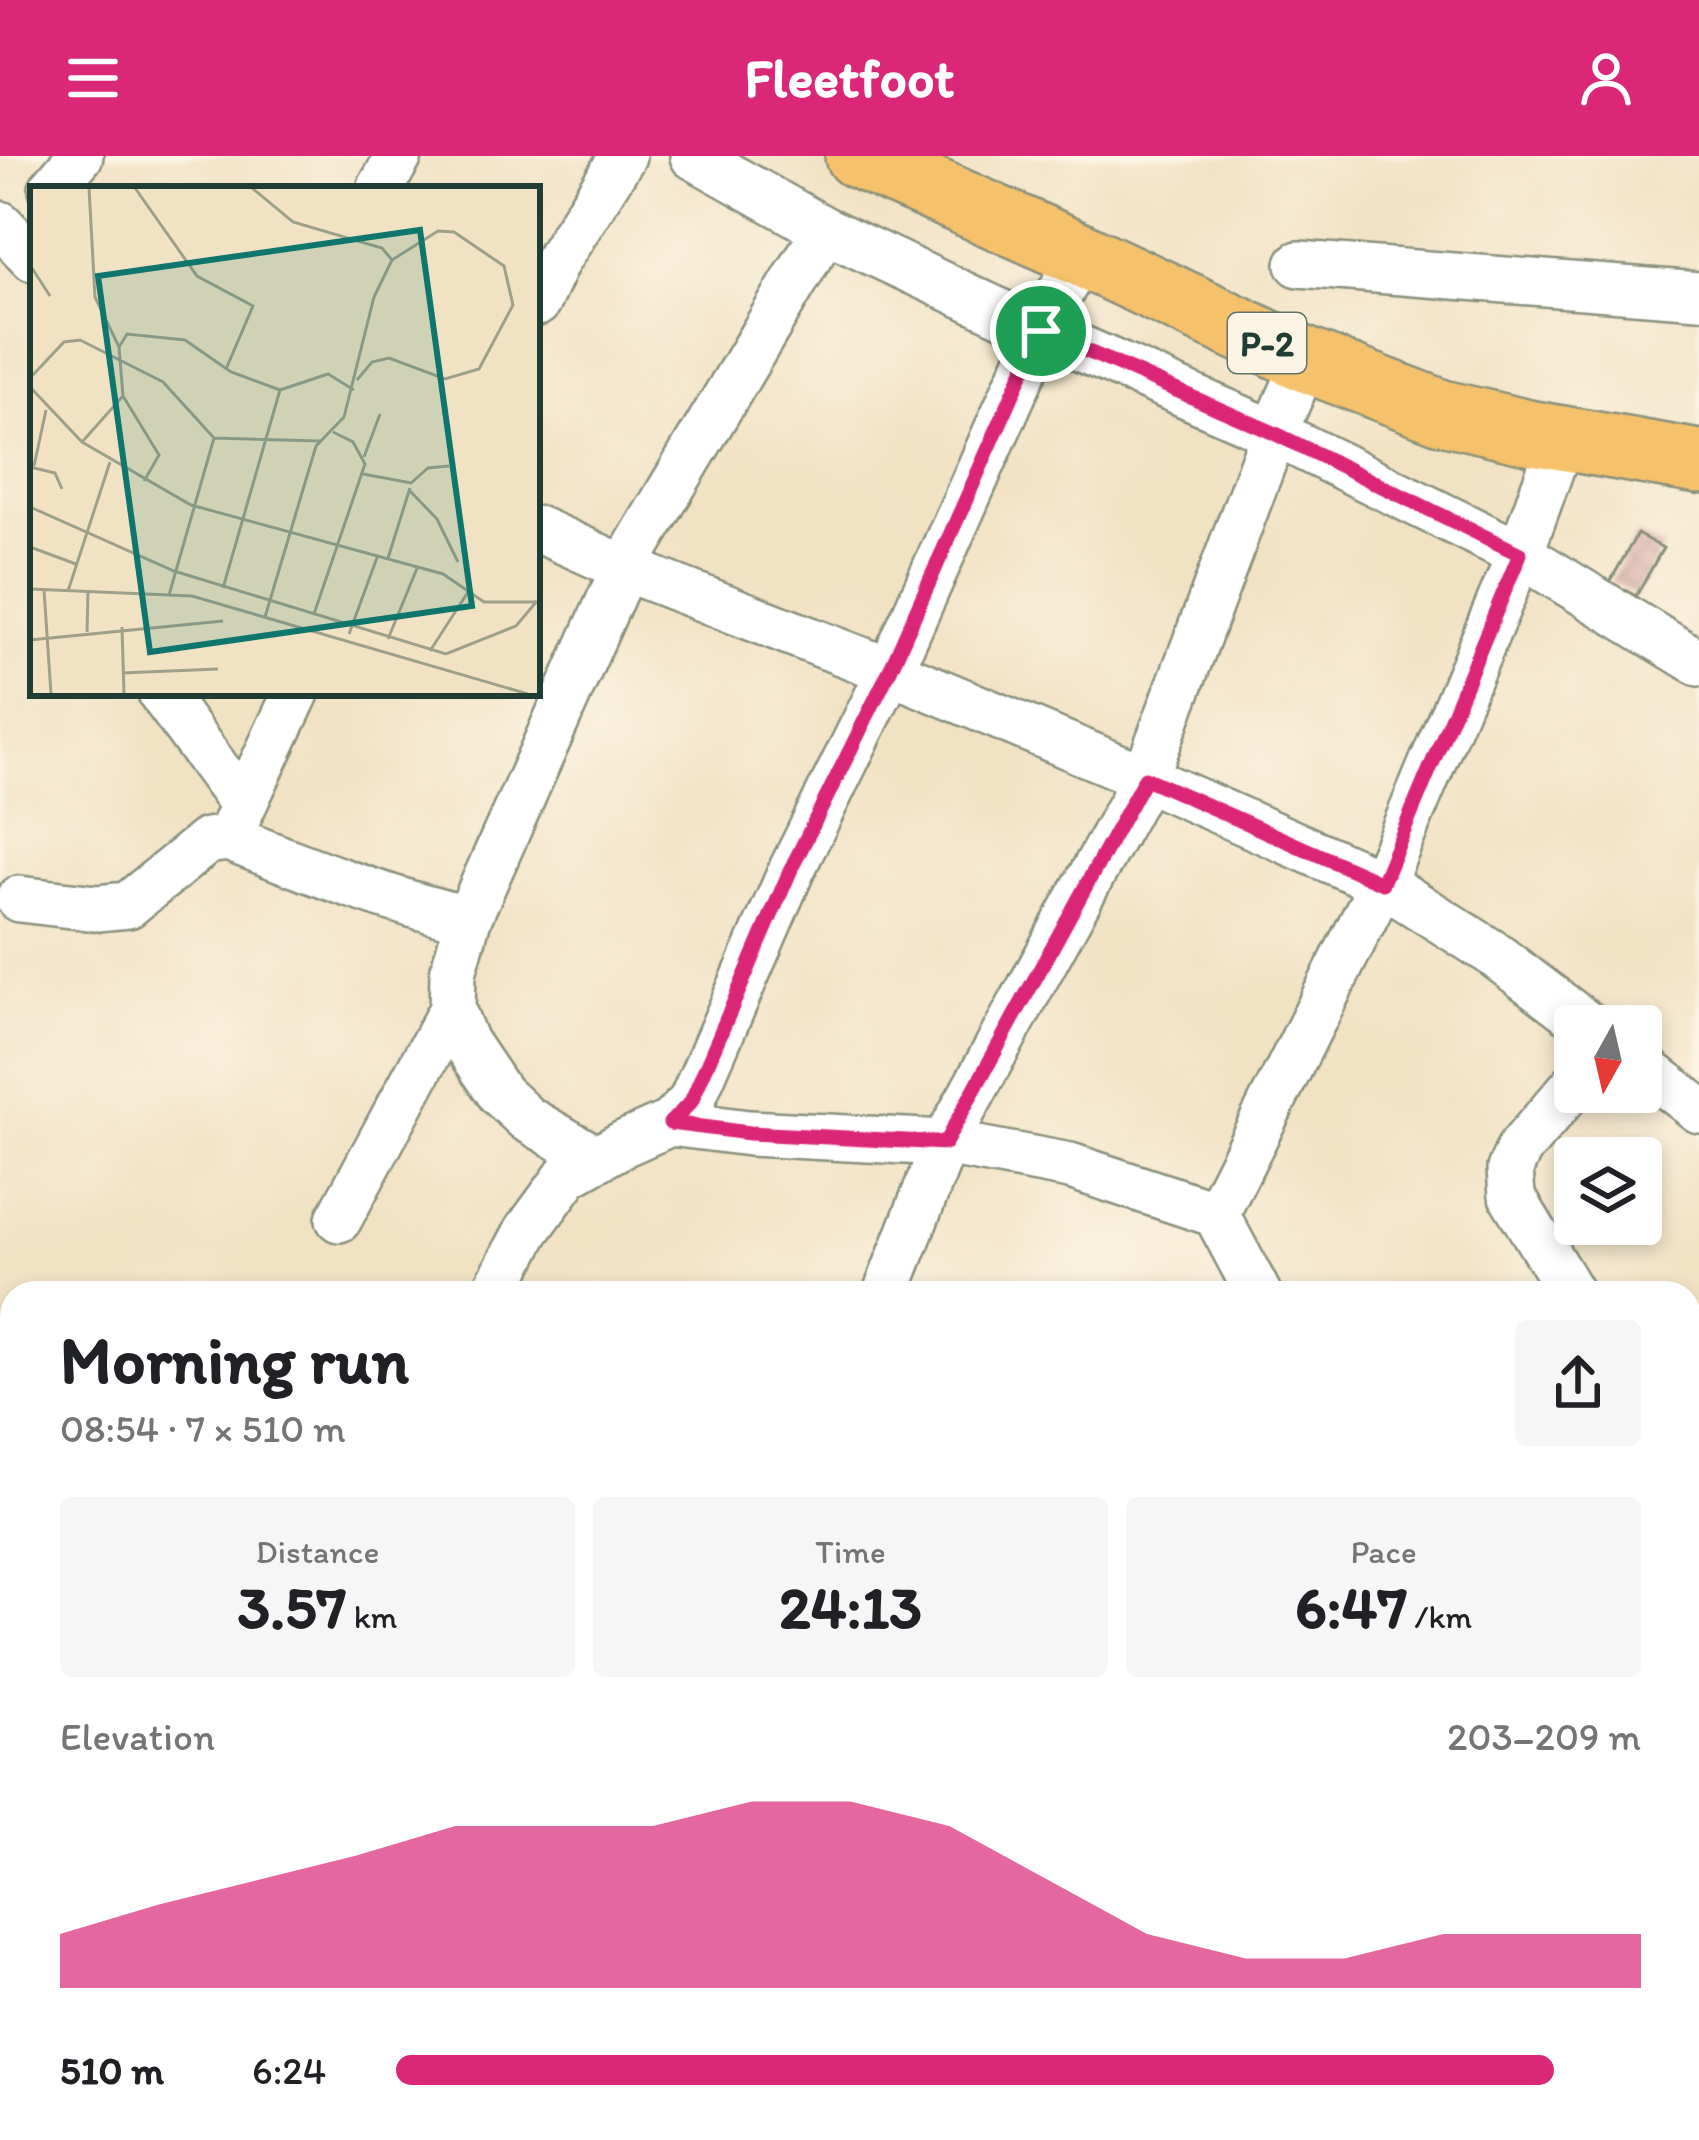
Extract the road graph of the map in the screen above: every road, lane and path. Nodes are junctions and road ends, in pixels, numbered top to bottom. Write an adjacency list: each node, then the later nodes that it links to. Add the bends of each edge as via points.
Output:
1 (80, 156): 6 (street)
2 (399, 156): 7 (street)
3 (623, 156): 12 (street)
4 (693, 156): 8 (street)
5 (857, 156): 9 (highway, P-2)
6 (55, 186)
7 (382, 186)
8 (825, 230): 13 (street); 20 (street)
9 (1080, 254): 13 (street); 14 (highway, P-2)
10 (1300, 263): 11 (street)
11 (1699, 295)
12 (540, 297)
13 (1041, 331): 15 (street); 22 (street)
14 (1306, 360): 15 (street); 16 (highway, P-2, via 1442,412)
15 (1274, 433): 19 (street); 25 (street)
16 (1562, 438): 17 (highway, P-2); 19 (street)
17 (1699, 462)
18 (540, 530): 20 (street)
19 (1520, 554): 21 (street); 27 (street)
20 (624, 568): 22 (street); 29 (street)
21 (1699, 663)
22 (890, 670): 25 (street); 35 (street, via 791,869 691,1102)
23 (163, 696): 26 (street)
24 (295, 696): 26 (street)
25 (1145, 778): 27 (street); 36 (street)
26 (235, 822): 28 (street, via 128,905); 29 (street, via 360,890)
27 (1382, 883): 30 (street); 38 (street)
28 (19, 899)
29 (468, 919): 31 (street)
30 (1561, 1005)
31 (452, 1009): 37 (street, via 500,1094); 39 (street)
32 (1662, 1081): 34 (street)
33 (1554, 1109): 43 (street, via 1510,1169 1512,1196)
34 (1699, 1109)
35 (670, 1123): 36 (street); 37 (street)
36 (945, 1143): 38 (street, via 1070,1166); 41 (street)
37 (595, 1158): 40 (street, via 568,1174)
38 (1216, 1214): 42 (street)
39 (339, 1219)
40 (500, 1281)
41 (891, 1281)
42 (1252, 1281)
43 (1564, 1281)

